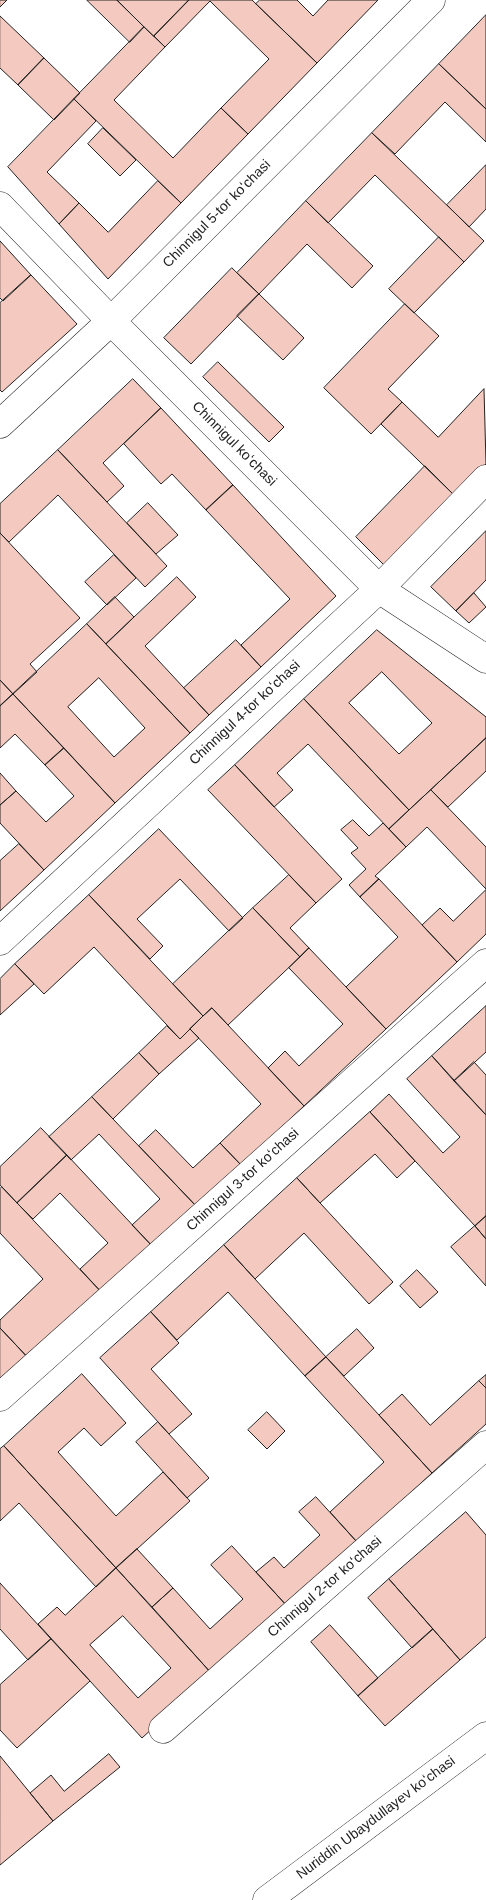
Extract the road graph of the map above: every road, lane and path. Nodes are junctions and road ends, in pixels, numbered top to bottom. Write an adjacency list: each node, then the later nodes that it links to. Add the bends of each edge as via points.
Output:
1 (431, 0): 3 (street, Chinnigul 5-tor koʻchasi)
2 (0, 206): 3 (street, Chinnigul koʻchasi)
3 (111, 321): 4 (street, Chinnigul 5-tor koʻchasi); 6 (street, Chinnigul koʻchasi)
4 (0, 424)
5 (486, 480): 6 (street, Chinnigul 4-tor koʻchasi)
6 (379, 589): 7 (street, Chinnigul koʻchasi); 8 (street, Chinnigul 4-tor koʻchasi)
7 (486, 658)
8 (0, 941)
9 (486, 963): 10 (street, Chinnigul 3-tor koʻchasi)
10 (0, 1397)
11 (486, 1445): 12 (street, Chinnigul 2-tor koʻchasi)
12 (163, 1729)
13 (486, 1736): 14 (street, Nuriddin Ubaydullayev koʻchasi)
14 (267, 1900)

